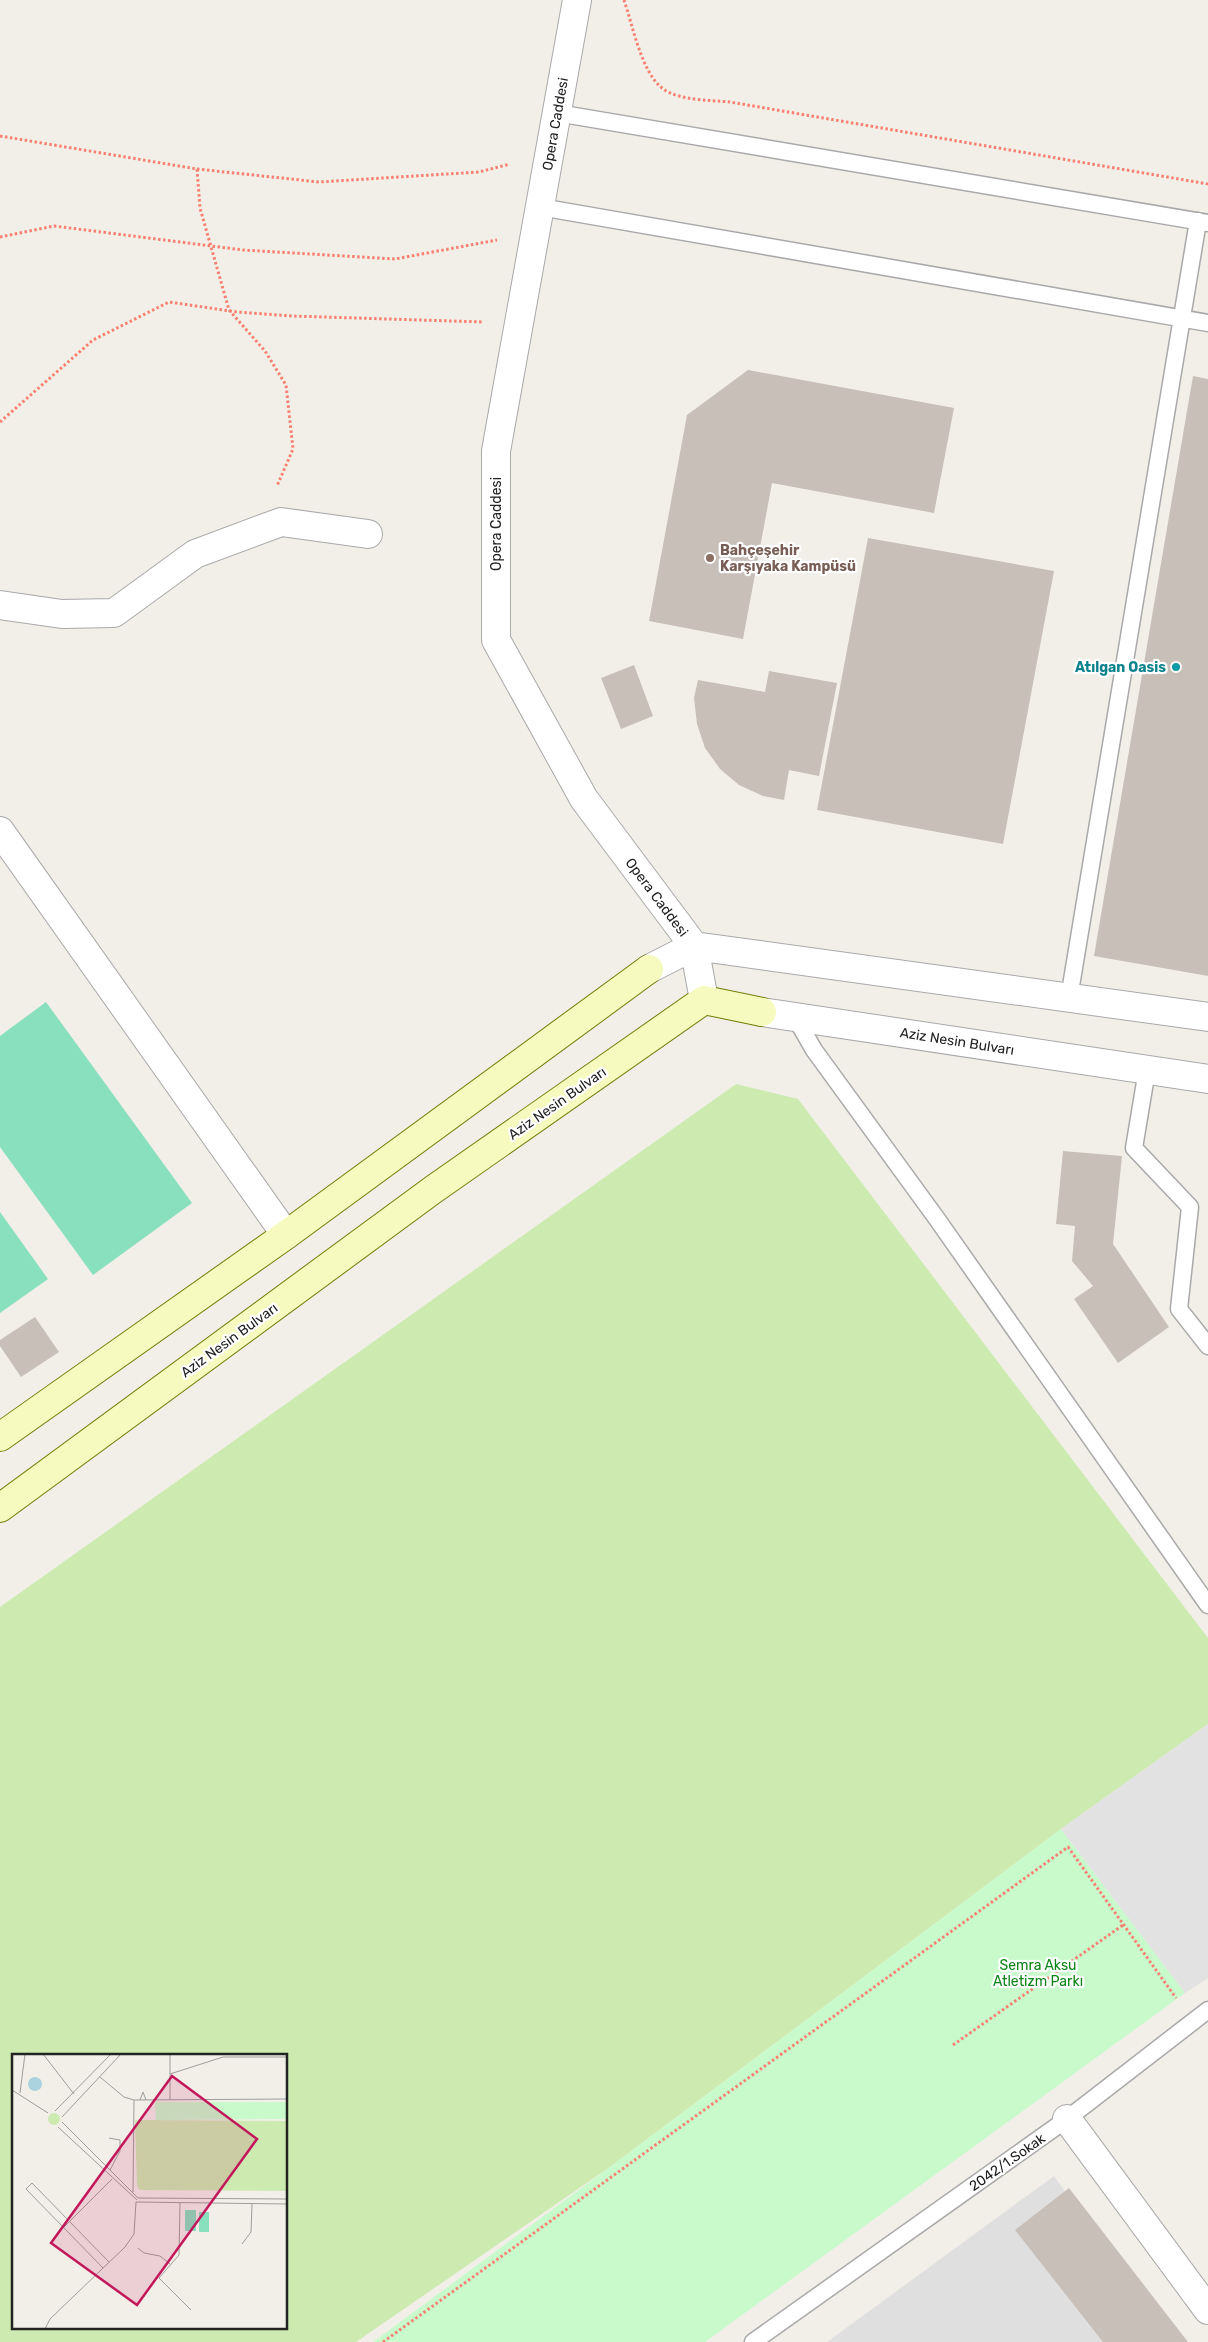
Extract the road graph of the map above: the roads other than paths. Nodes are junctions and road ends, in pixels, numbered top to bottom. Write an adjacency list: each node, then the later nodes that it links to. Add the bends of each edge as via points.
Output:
1 (578, 0): 2 (street, Opera Caddesi)
2 (557, 113): 3 (street, Opera Caddesi); 4 (lane)
3 (538, 219): 5 (lane); 10 (street, Opera Caddesi, via 496,451 496,640 584,799)
4 (1203, 222): 5 (lane)
5 (1182, 319): 6 (lane); 11 (lane)
6 (1208, 323)
7 (368, 534): 8 (street, via 281,522 195,554 114,613 62,614)
8 (0, 606)
9 (0, 830): 17 (street)
10 (694, 946): 11 (street); 12 (street); 17 (street, Opera Caddesi, via 649,969)
11 (1069, 998): 14 (street)
12 (704, 1000): 13 (street, Aziz Nesin Bulvarı); 20 (street, Aziz Nesin Bulvarı, via 434,1189)
13 (795, 1016): 15 (street, Aziz Nesin Bulvarı); 21 (lane, via 814,1050)
14 (1208, 1017)
15 (1147, 1070): 16 (street, Aziz Nesin Bulvarı); 18 (lane, via 1134,1148 1190,1207 1180,1309)
16 (1208, 1079)
17 (286, 1235): 19 (street)
18 (1208, 1346)
19 (0, 1437)
20 (0, 1508)
21 (1208, 1605)
22 (1208, 2010): 23 (lane, 2042/1.Sokak)
23 (1067, 2119): 24 (street); 25 (lane, 2042/1.Sokak)
24 (1208, 2310)
25 (753, 2342)

